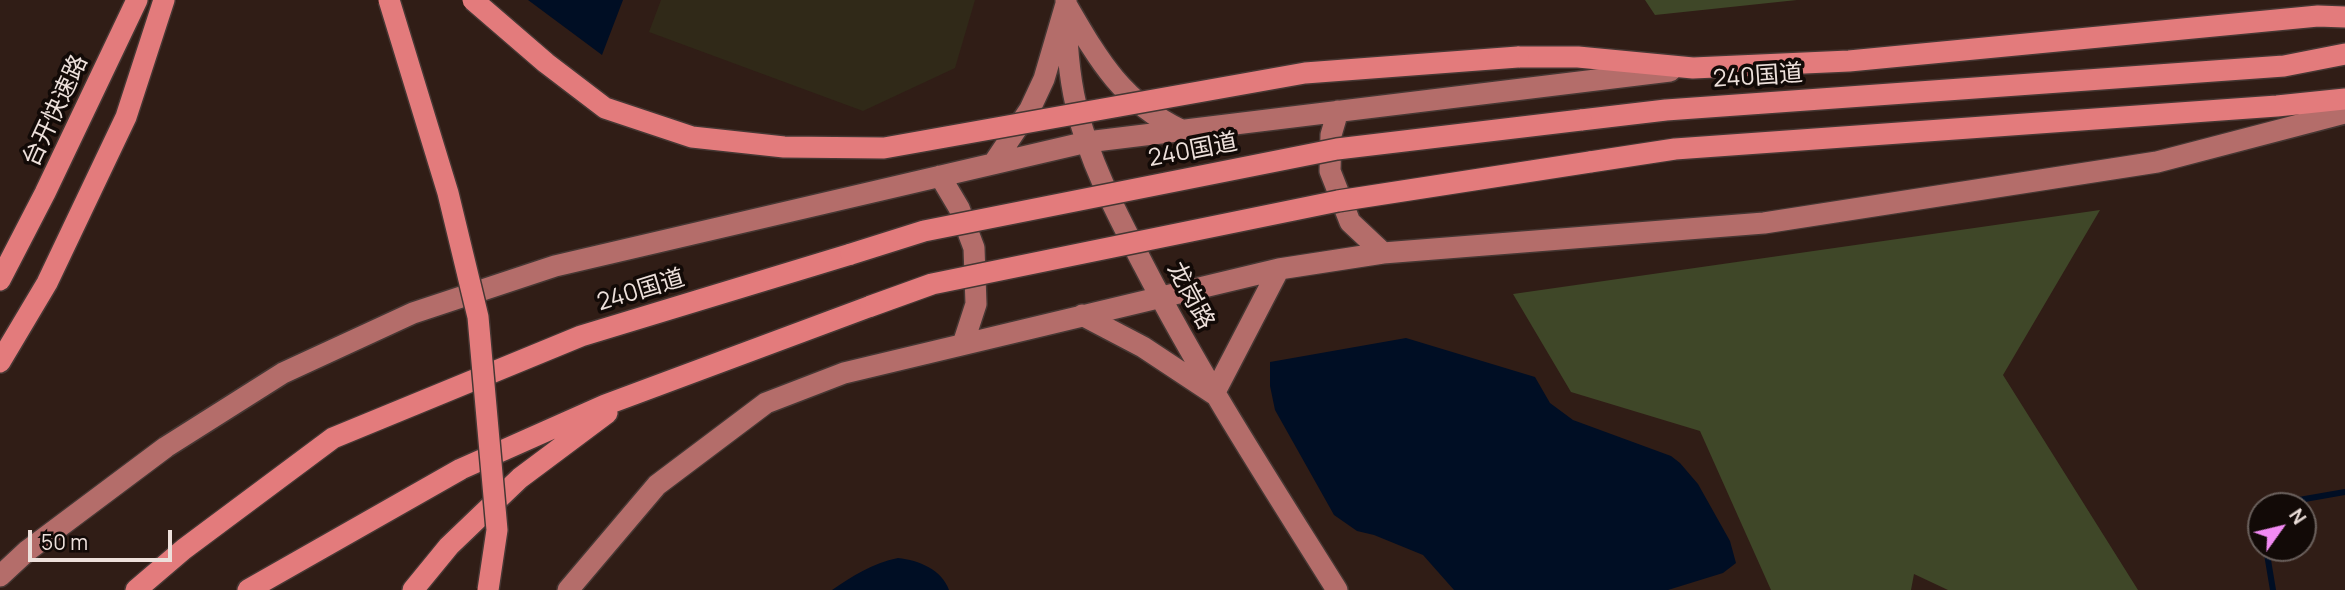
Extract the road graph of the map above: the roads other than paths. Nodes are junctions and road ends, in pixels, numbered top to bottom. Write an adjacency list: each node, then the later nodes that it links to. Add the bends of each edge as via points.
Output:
1 (137, 0): 18 (highway, 台开快速路)
2 (164, 0): 22 (highway, via 126,117 47,284)
3 (389, 0): 30 (highway, bridge, via 448,193 478,317 497,530)
4 (473, 0): 8 (highway, bridge, via 605,108 692,137 784,147 884,148 1305,73 1518,57 1578,57)
5 (1066, 2): 12 (main road, via 1114,80 1157,118); 13 (main road, 龙岗路, via 1072,86); 14 (main road, via 1044,79)
6 (2345, 17): 8 (highway, via 2304,17 1849,61)
7 (2345, 54): 27 (highway, 240国道, bridge, via 2284,66 1666,110 1337,149 924,231 581,336 333,438)
8 (1693, 68): 10 (main road)
9 (2345, 99): 24 (highway, bridge, via 1675,149 1298,209 932,284)
10 (1338, 111): 12 (main road); 16 (main road, via 1331,135 1330,171 1350,222)
11 (2345, 113): 16 (main road, via 2157,162 1764,223)
12 (1181, 130): 13 (main road)
13 (1087, 142): 14 (main road); 19 (main road, 龙岗路)
14 (993, 164): 15 (main road)
15 (940, 176): 21 (main road, via 959,208 974,248 976,304); 25 (main road, via 555,266 413,313 283,373 189,432 27,551)
16 (1383, 253): 17 (main road)
17 (1279, 269): 19 (main road); 23 (main road)
18 (0, 280)
19 (1160, 297): 20 (main road); 23 (main road, 龙岗路)
20 (1082, 316): 21 (main road); 23 (main road, via 1143,347)
21 (963, 344): 26 (main road, via 845,373 766,403 657,485)
22 (0, 362)
23 (1214, 394): 31 (main road, 龙岗路)
24 (633, 395): 28 (highway, via 461,469); 29 (highway, via 520,478 449,546)
25 (0, 576)
26 (573, 583)
27 (136, 590)
28 (248, 590)
29 (413, 590)
30 (488, 590)
31 (1337, 590)

